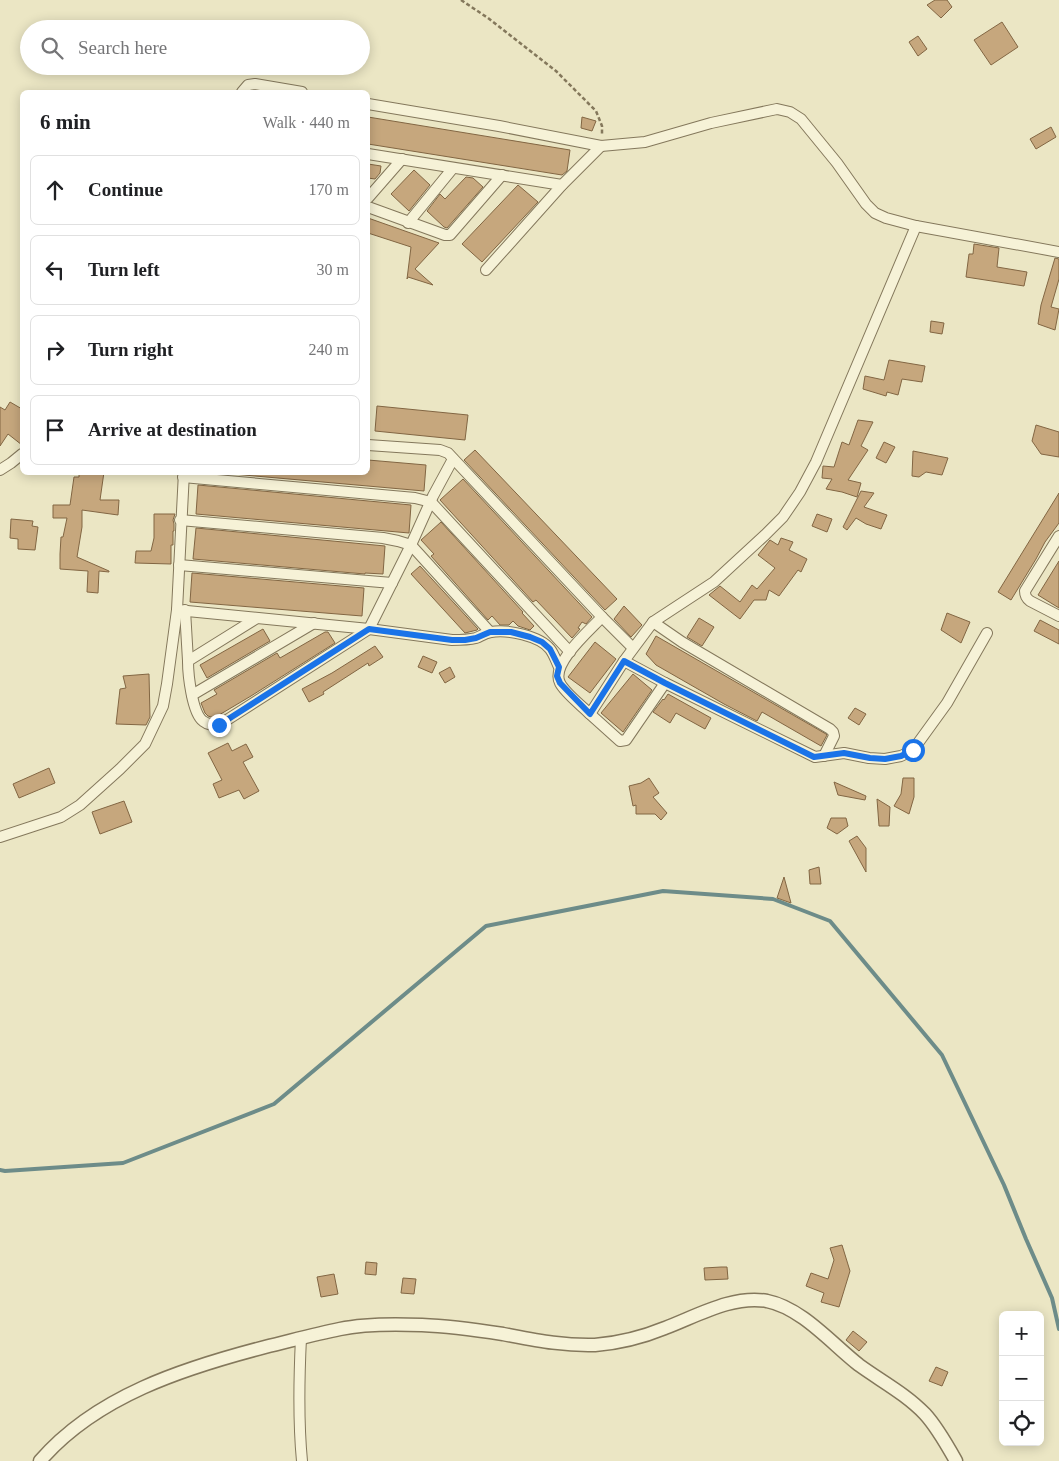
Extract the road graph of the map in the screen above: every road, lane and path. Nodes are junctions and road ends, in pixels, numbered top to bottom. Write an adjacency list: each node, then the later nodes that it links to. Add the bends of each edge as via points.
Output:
1 (461, 0): 5 (path, via 556,71 596,111 602,126)
2 (244, 90): 3 (street, via 255,84)
3 (290, 90)
4 (370, 104): 5 (street)
5 (601, 146): 10 (street); 14 (street, via 645,142 777,109 790,112 807,126 875,213)
6 (370, 154): 7 (street)
7 (402, 159): 8 (street); 11 (street)
8 (453, 168): 9 (street); 13 (street)
9 (502, 175): 10 (street); 13 (street, via 450,235)
10 (562, 185): 16 (street)
11 (370, 196)
12 (370, 208): 13 (street)
13 (408, 223)
14 (916, 226): 15 (street); 32 (street, via 816,462 800,492 766,535 714,582)
15 (1059, 252)
16 (486, 270)
17 (370, 445): 19 (street, via 440,450)
18 (20, 456): 20 (street)
19 (453, 459): 22 (street); 30 (street)
20 (0, 470)
21 (184, 475): 22 (street); 23 (street)
22 (430, 502): 25 (street); 38 (street)
23 (180, 520): 25 (street, via 384,538); 26 (street)
24 (1059, 536): 29 (street, via 1025,594 1030,601)
25 (411, 545): 27 (street); 35 (street)
26 (179, 565): 27 (street); 28 (street)
27 (392, 582): 34 (street)
28 (181, 610): 31 (street); 39 (street); 46 (street, via 164,706 145,744 80,805 61,817)
29 (1059, 616)
30 (602, 617): 37 (street); 38 (street)
31 (256, 618): 33 (street); 39 (street)
32 (652, 622): 37 (street); 45 (street, via 830,729 834,736)
33 (314, 623): 34 (street); 43 (street)
34 (369, 629): 35 (street, via 452,640 476,638); 43 (street, via 219,725 205,723 201,719)
35 (490, 632): 41 (street, via 511,632 542,642 550,649)
36 (987, 633): 45 (street, via 946,704 913,750 885,759 844,753)
37 (633, 648): 40 (street)
38 (570, 652): 41 (street)
39 (188, 660): 43 (street)
40 (624, 661): 42 (street); 44 (street)
41 (559, 667): 44 (street, via 557,676 560,683)
42 (665, 683): 44 (street, via 626,740 620,741); 45 (street, via 814,757)
43 (192, 695)
44 (590, 714)
45 (824, 756)
46 (0, 837)
47 (301, 1338): 48 (street, via 199,1366 114,1401 82,1422); 49 (street, via 298,1388); 50 (street, via 342,1328 420,1325 460,1328 554,1344 596,1345 632,1340 733,1302 767,1301 800,1316 860,1365 916,1404 928,1416)
48 (40, 1461)
49 (302, 1461)
50 (956, 1461)

